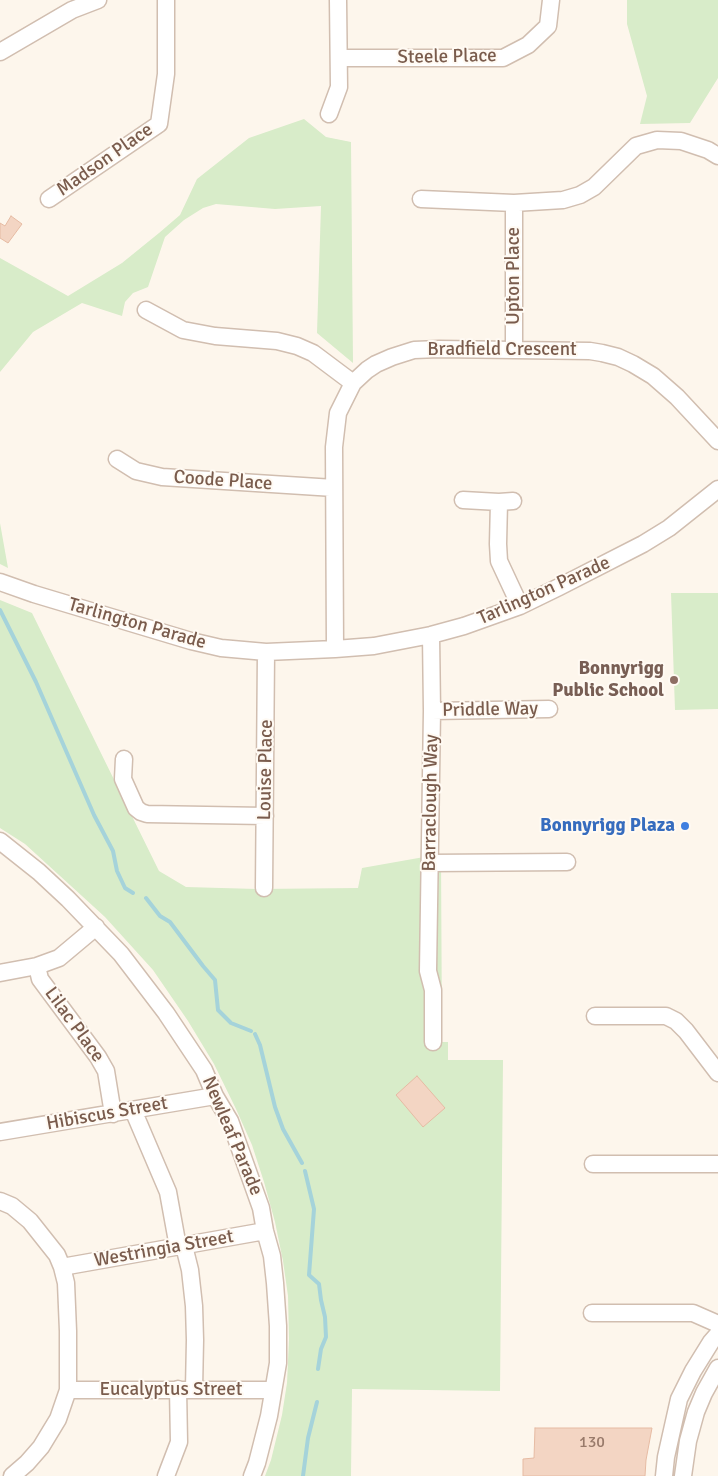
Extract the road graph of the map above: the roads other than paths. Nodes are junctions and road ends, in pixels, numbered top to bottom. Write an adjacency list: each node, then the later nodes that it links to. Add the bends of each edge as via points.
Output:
1 (98, 0): 5 (street, via 72,10)
2 (166, 0): 9 (street, Madson Place, via 166,74 159,124)
3 (338, 0): 6 (street)
4 (551, 0): 6 (street, Steele Place, via 548,26 528,45 502,58)
5 (0, 52)
6 (339, 58): 7 (street, via 339,87)
7 (330, 114)
8 (718, 156): 11 (street, Upton Place, via 681,141 657,140 636,146 594,187 580,195 563,200)
9 (49, 199)
10 (421, 200): 11 (street, Upton Place)
11 (514, 203): 13 (street, Upton Place)
12 (146, 310): 14 (street, via 183,330 297,346 314,353)
13 (514, 350): 14 (street, Bradfield Crescent, via 414,350 376,364); 15 (street, Bradfield Crescent, via 590,351 618,357 665,386)
14 (353, 383): 17 (street, Bradfield Crescent, via 338,413)
15 (718, 441)
16 (117, 459): 17 (street, Coode Place, via 136,471 162,477)
17 (334, 488): 23 (street, Bradfield Crescent)
18 (718, 489): 21 (street, Tarlington Parade, via 643,544)
19 (463, 500): 21 (street, via 506,501 498,544 499,561)
20 (0, 582): 24 (street, Tarlington Parade, via 191,641 221,648)
21 (520, 606): 22 (street, Tarlington Parade)
22 (431, 635): 23 (street, Tarlington Parade, via 374,646); 26 (street, Barraclough Way)
23 (335, 649): 24 (street, Tarlington Parade)
24 (266, 652): 28 (street, Louise Place)
25 (549, 710): 26 (street, Priddle Way)
26 (432, 711): 31 (street, Barraclough Way)
27 (124, 759): 28 (street, via 123,779 141,812)
28 (265, 816): 32 (street, Louise Place)
29 (0, 841): 33 (street, Newleaf Parade, via 39,872)
30 (567, 862): 31 (street)
31 (430, 863): 37 (street, Barraclough Way, via 428,971 433,990)
32 (264, 888)
33 (96, 927): 34 (street, via 59,958); 39 (street, Newleaf Parade, via 166,1013 204,1070)
34 (37, 966): 35 (street); 41 (street, Lilac Place, via 40,979 106,1071)
35 (0, 973)
36 (595, 1016): 38 (street, via 666,1016 676,1021)
37 (433, 1042)
38 (718, 1073)
39 (215, 1096): 40 (street, Hibiscus Street); 46 (street, Newleaf Parade, via 230,1121 249,1170)
40 (133, 1110): 41 (street, Hibiscus Street); 47 (street, via 168,1192)
41 (113, 1114): 42 (street, Hibiscus Street)
42 (0, 1132)
43 (593, 1164): 44 (street)
44 (718, 1164)
45 (0, 1201): 48 (street, via 30,1220)
46 (265, 1231): 47 (street, Westringia Street); 55 (street, Newleaf Parade, via 271,1251 278,1326 278,1363)
47 (181, 1247): 48 (street, Westringia Street); 53 (street, via 190,1270 194,1306 195,1340)
48 (62, 1267): 54 (street, via 66,1283)
49 (592, 1313): 50 (street, via 693,1313)
50 (718, 1324)
51 (718, 1334): 59 (street, via 693,1371 680,1399)
52 (718, 1368): 60 (street, via 696,1412)
53 (186, 1389): 54 (street, Eucalyptus Street); 55 (street, Eucalyptus Street); 57 (street, via 179,1442)
54 (68, 1390): 56 (street, via 58,1419 41,1447)
55 (273, 1390): 58 (street, Newleaf Parade, via 268,1422)
56 (12, 1476)
57 (166, 1476)
58 (252, 1476)
59 (664, 1476)
60 (683, 1476)

